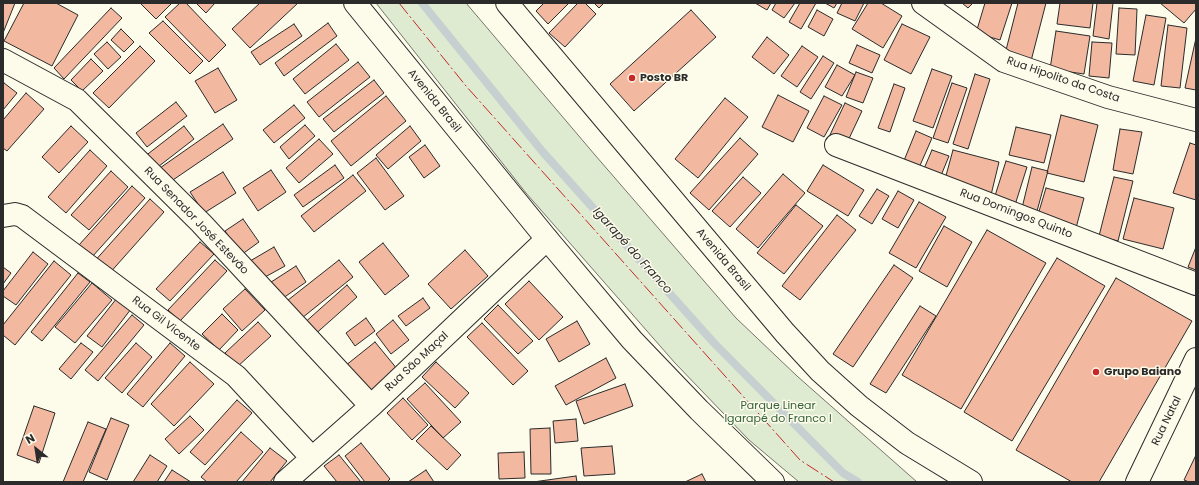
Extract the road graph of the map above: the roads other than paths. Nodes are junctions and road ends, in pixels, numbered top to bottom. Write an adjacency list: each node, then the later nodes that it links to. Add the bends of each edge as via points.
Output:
1 (355, 3): 8 (main road, Avenida Brasil)
2 (507, 3): 15 (main road, Avenida Brasil, via 779,327 820,370 858,406 907,443)
3 (922, 3): 5 (main road, Rua Hipolito da Costa, via 1004,61 1108,97)
4 (3, 60): 11 (main road, Rua Senador José Estevão, via 77,100 201,223)
5 (1196, 120)
6 (836, 145): 9 (main road, Rua Domingos Quinto)
7 (3, 216): 12 (main road, Rua Gil Vicente, via 22,216 236,376)
8 (546, 239): 11 (main road, Rua São Maçal); 13 (main road, Avenida Brasil, via 632,340)
9 (1196, 284)
10 (1196, 359): 16 (main road, Rua Natal)
11 (371, 406): 12 (main road, Rua São Maçal)
12 (312, 458): 14 (main road, Rua São Maçal)
13 (765, 480)
14 (285, 482)
15 (971, 482)
16 (1137, 482)

